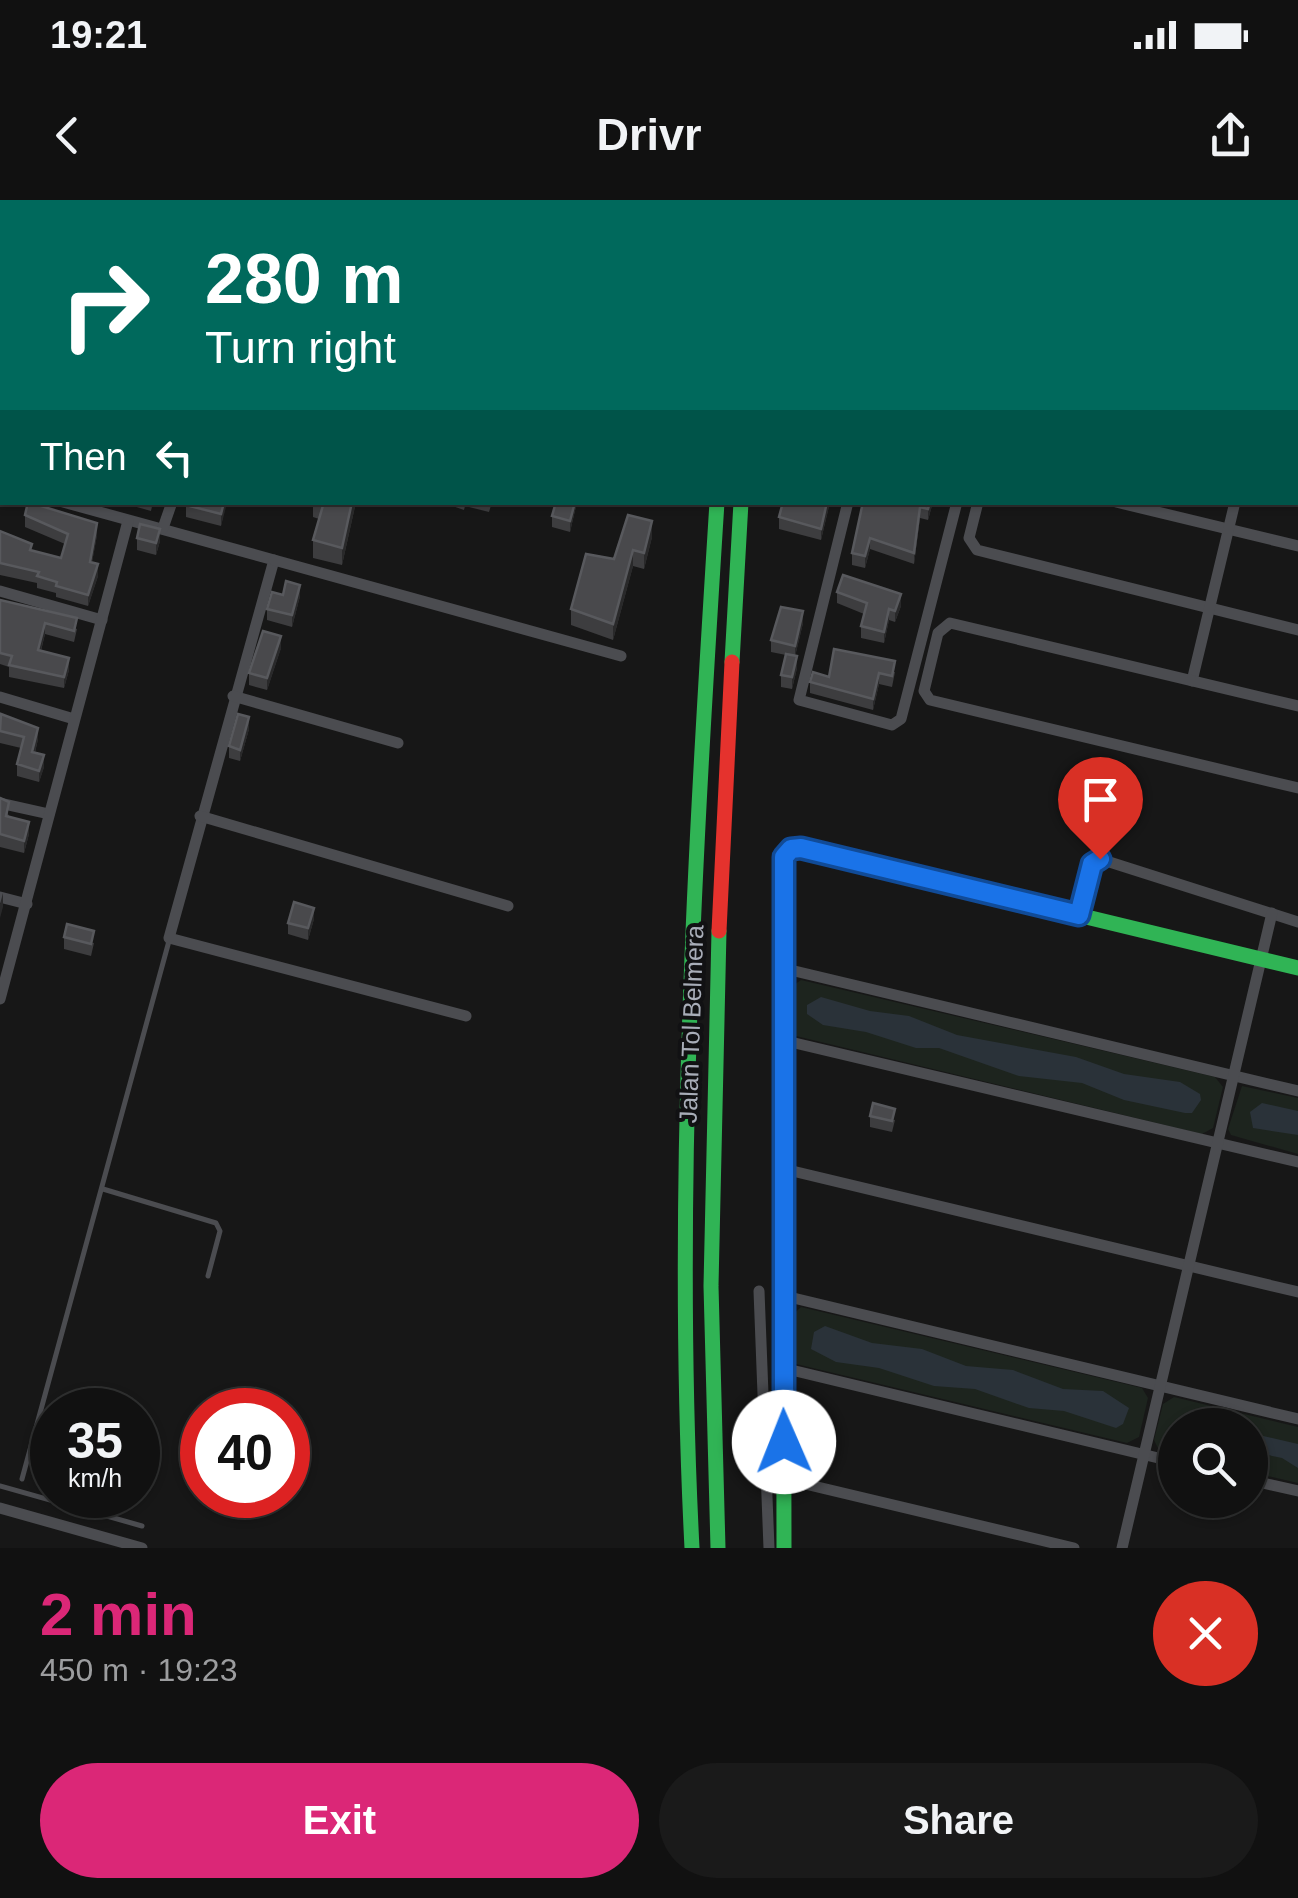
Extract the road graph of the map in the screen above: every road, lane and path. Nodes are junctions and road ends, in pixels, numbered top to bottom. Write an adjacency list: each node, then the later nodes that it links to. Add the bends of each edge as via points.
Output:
1 (73, 505): 10 (street)
2 (171, 505): 11 (street)
3 (717, 505): 67 (main road, Jalan Tol Belmera, via 687,1112 685,1389)
4 (741, 505): 68 (main road, Jalan Tol Belmera, via 712,1135 710,1369)
5 (847, 505): 6 (street, via 799,700 892,725 901,719)
6 (956, 505)
7 (977, 505): 16 (street, via 969,538 977,550)
8 (1128, 505): 12 (street)
9 (1234, 505): 12 (street)
10 (128, 521): 11 (street); 17 (street)
11 (163, 528): 14 (street)
12 (1228, 529): 13 (street); 16 (street)
13 (1298, 546)
14 (274, 560): 19 (street); 21 (street)
15 (0, 591): 17 (street)
16 (1210, 607): 18 (street); 20 (street)
17 (102, 620): 24 (street)
18 (1298, 630)
19 (621, 656)
20 (1192, 681): 23 (street); 26 (street, via 950,624 938,633 924,690 930,700)
21 (233, 696): 25 (street); 29 (street)
22 (0, 697): 24 (street)
23 (1298, 706)
24 (74, 719): 28 (street)
25 (398, 743)
26 (1298, 788)
27 (0, 803): 28 (street)
28 (49, 814): 31 (street)
29 (200, 816): 32 (street); 36 (street)
30 (0, 897): 31 (street)
31 (26, 904): 40 (street)
32 (508, 906)
33 (1272, 914): 34 (street, via 1100,859 1092,864); 35 (street); 37 (street)
34 (1079, 915): 37 (main road); 38 (main road, via 791,849 782,872)
35 (1298, 922)
36 (169, 938): 41 (street); 48 (lane)
37 (1261, 959): 39 (main road); 43 (street)
38 (782, 968): 42 (main road); 43 (street)
39 (1298, 968)
40 (0, 998)
41 (466, 1016)
42 (782, 1040): 45 (street); 47 (main road)
43 (1234, 1075): 44 (street); 45 (street)
44 (1298, 1090)
45 (1218, 1143): 46 (street); 49 (street)
46 (1298, 1162)
47 (784, 1168): 49 (street); 53 (main road)
48 (102, 1189): 50 (lane, via 216,1223); 59 (lane)
49 (1189, 1265): 52 (street); 55 (street)
50 (208, 1276)
51 (759, 1290): 69 (street)
52 (1298, 1292)
53 (784, 1296): 54 (main road); 55 (street)
54 (783, 1368): 57 (street); 60 (main road)
55 (1160, 1387): 56 (street); 57 (street)
56 (1298, 1420)
57 (1144, 1455): 58 (street); 72 (street)
58 (1158, 1458)
59 (22, 1479)
60 (784, 1479): 70 (main road); 71 (street)
61 (1268, 1484): 63 (street)
62 (0, 1486): 65 (lane)
63 (1298, 1492)
64 (0, 1508): 66 (street)
65 (142, 1526)
66 (142, 1548)
67 (692, 1548)
68 (718, 1548)
69 (769, 1548)
70 (784, 1548)
71 (1074, 1548)
72 (1122, 1548)

